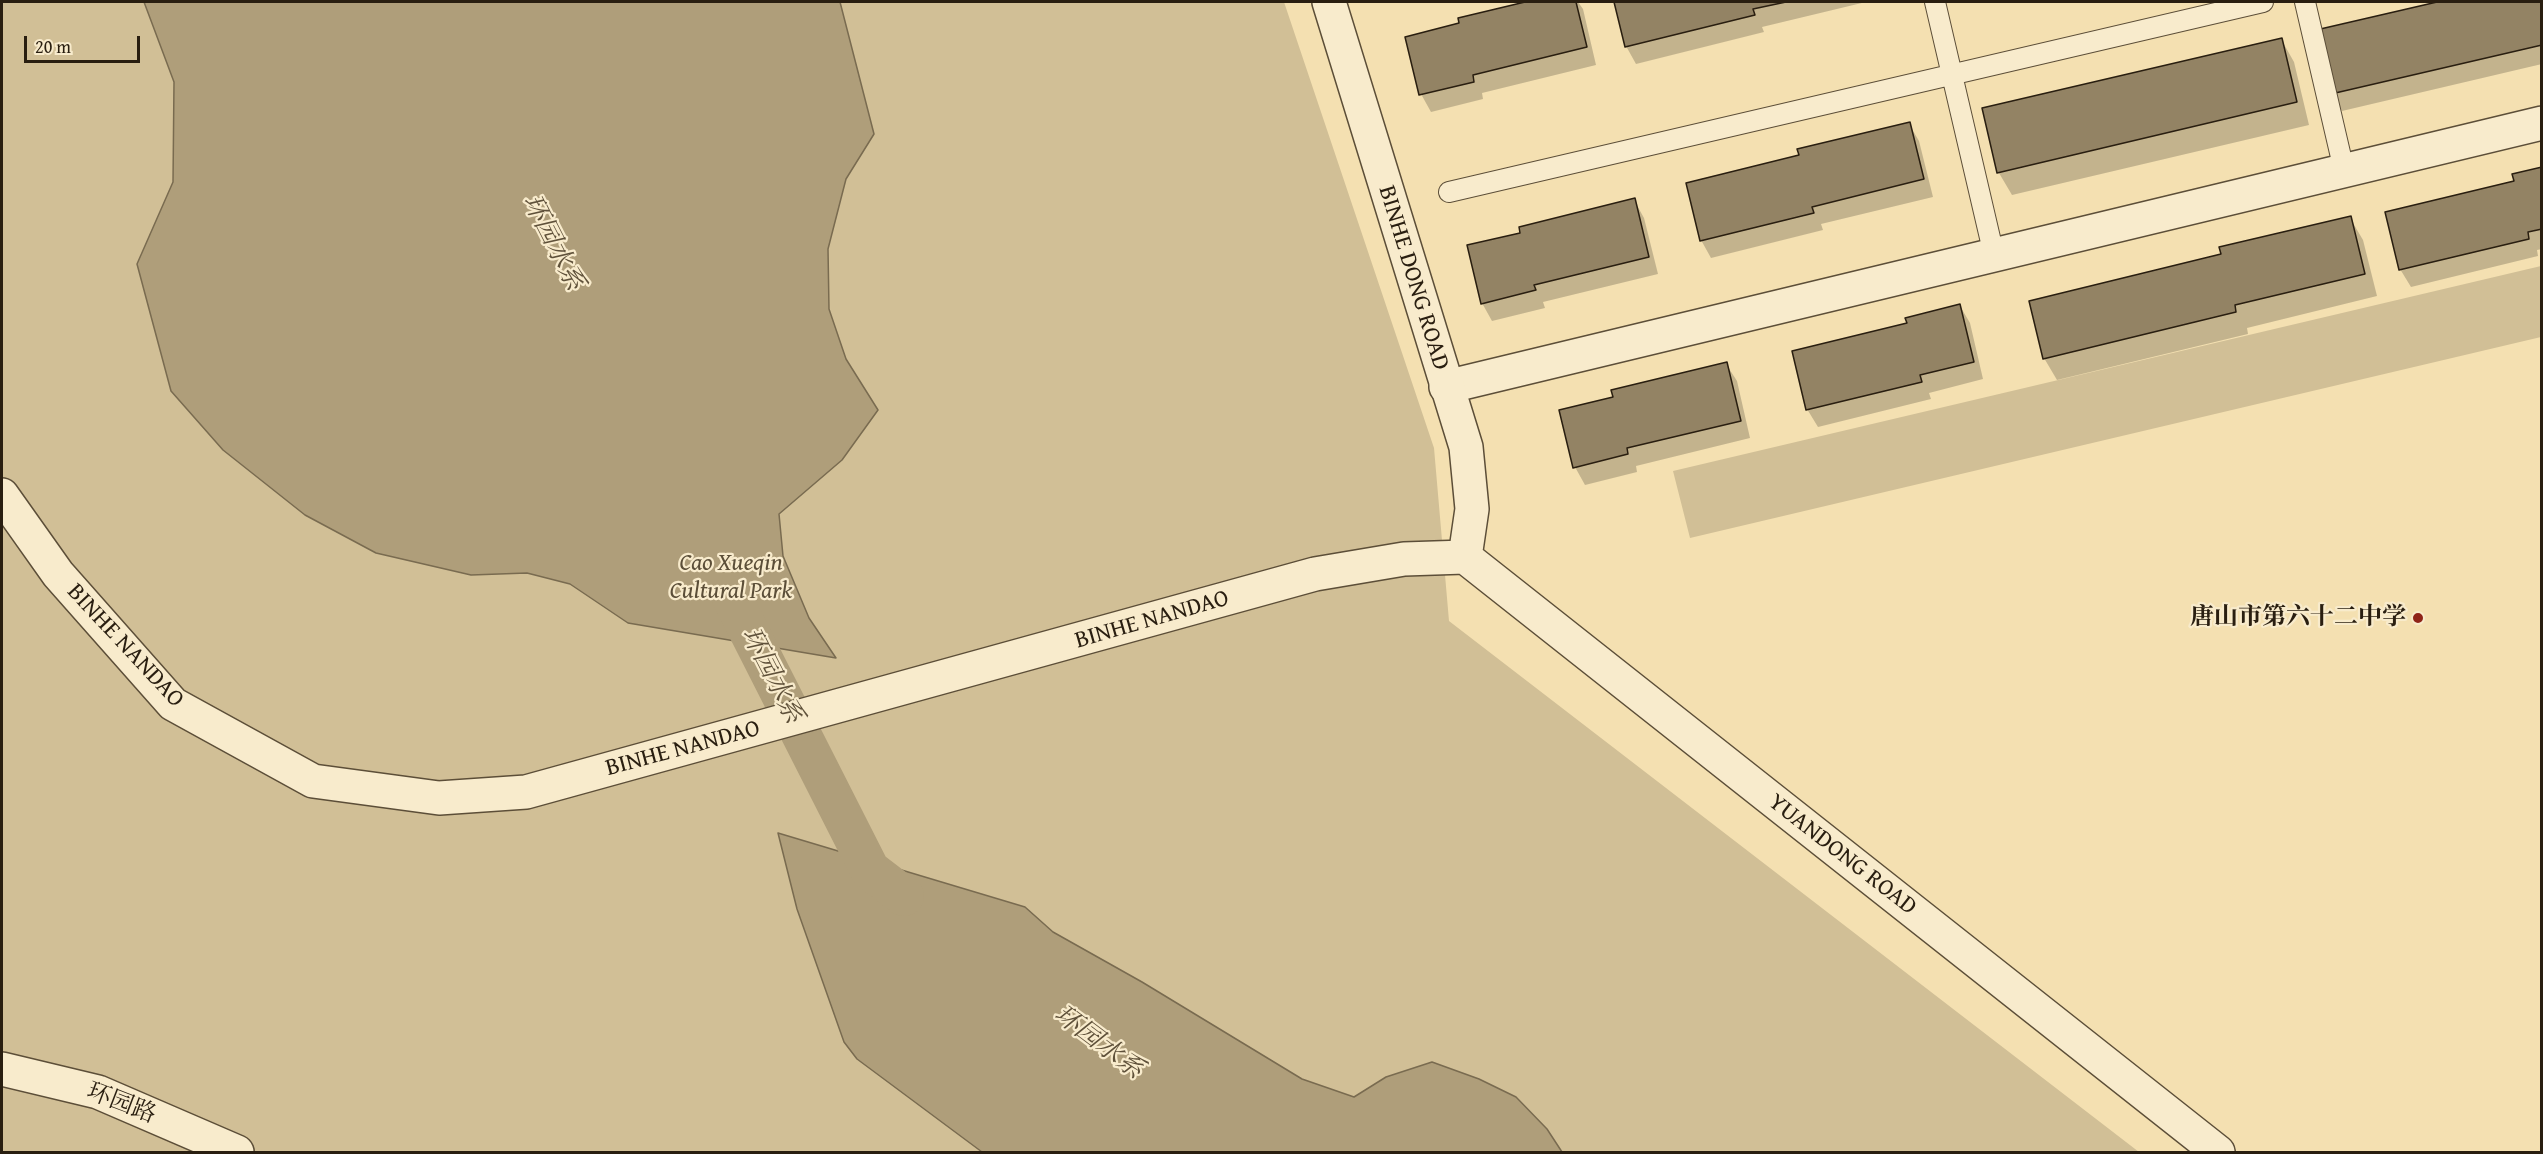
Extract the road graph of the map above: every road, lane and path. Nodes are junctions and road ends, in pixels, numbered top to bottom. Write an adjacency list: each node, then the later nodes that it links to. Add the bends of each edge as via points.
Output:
1 (1329, 2): 10 (street, BINHE DONG ROAD)
2 (1935, 2): 5 (lane)
3 (2263, 2): 5 (lane)
4 (2305, 2): 7 (lane)
5 (1952, 74): 8 (lane); 9 (lane)
6 (2541, 123): 7 (street)
7 (2344, 170): 9 (street)
8 (1449, 192)
9 (1994, 255): 10 (street)
10 (1446, 387): 12 (street, BINHE DONG ROAD, via 1466,447 1472,510)
11 (2, 495): 12 (street, BINHE NANDAO, via 58,574 174,704 313,781 438,798 526,792 1315,574 1404,559)
12 (1465, 557): 15 (street, YUANDONG ROAD)
13 (2, 1069): 14 (street, 环园路, via 98,1092)
14 (237, 1152)
15 (2218, 1152)

